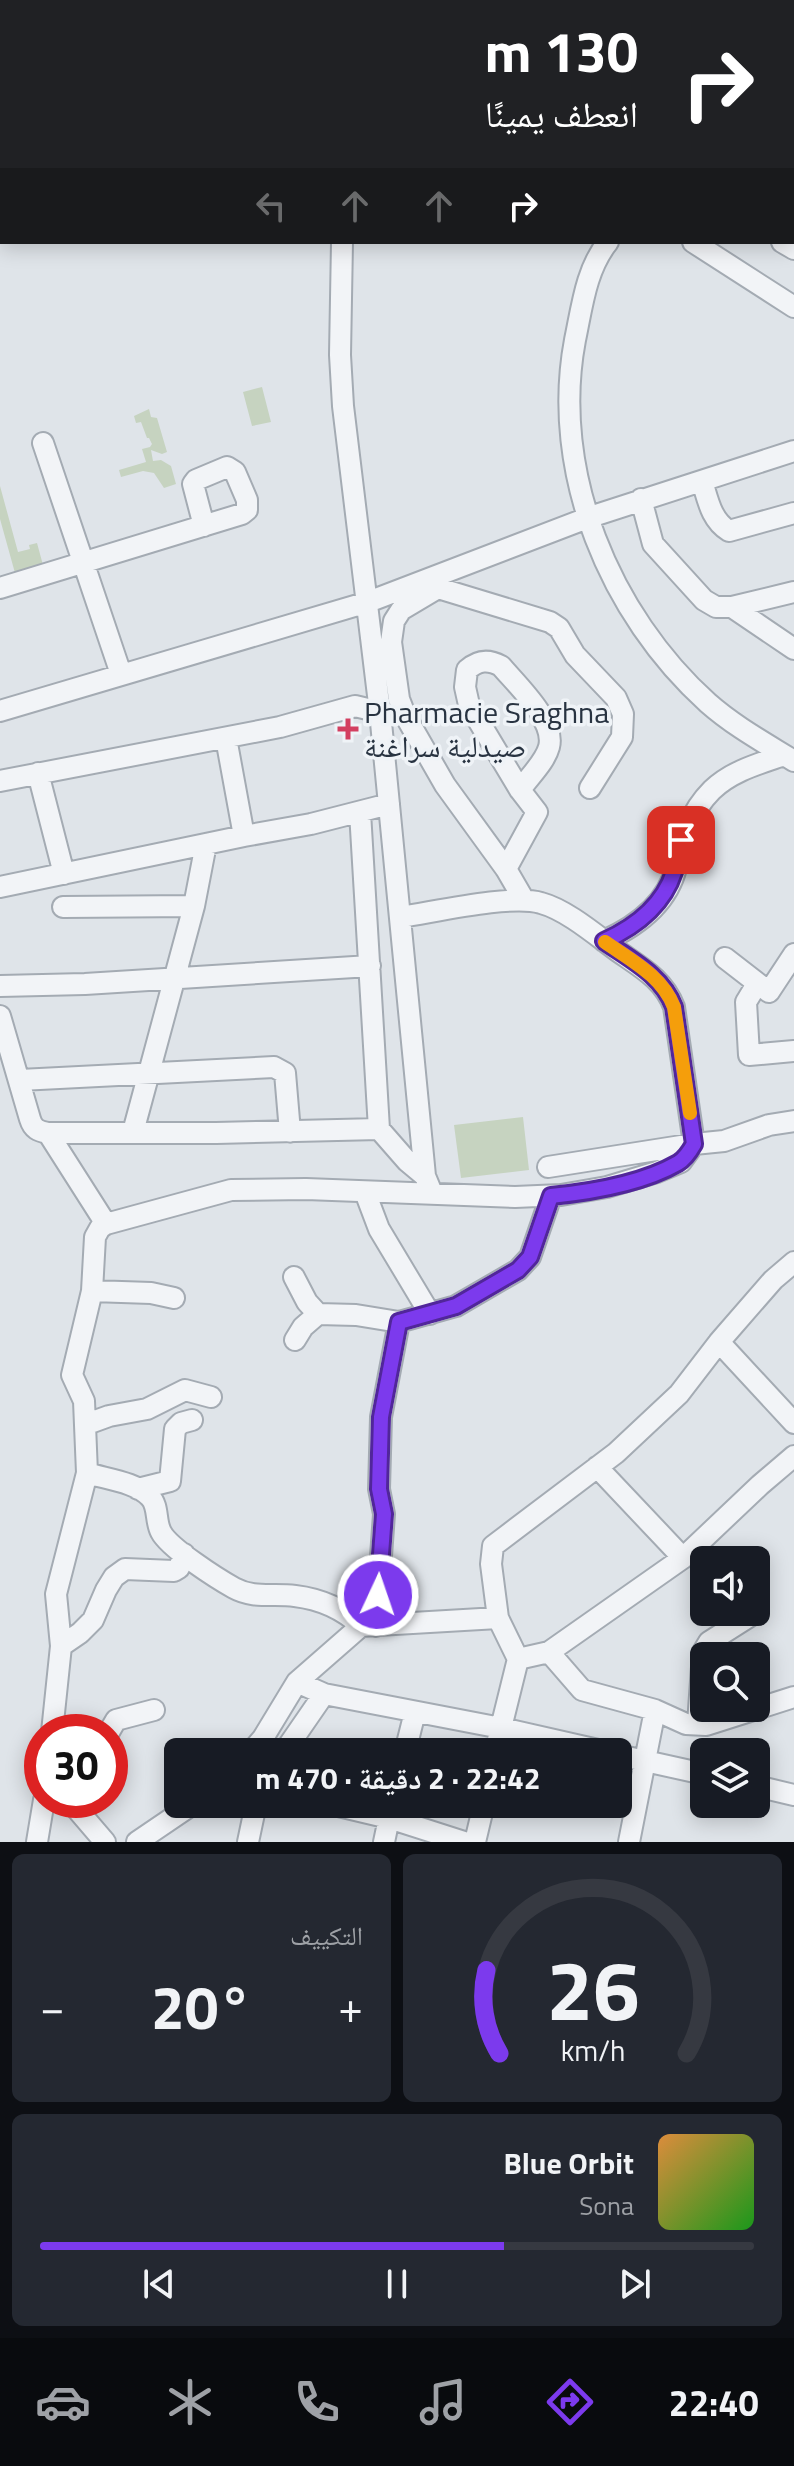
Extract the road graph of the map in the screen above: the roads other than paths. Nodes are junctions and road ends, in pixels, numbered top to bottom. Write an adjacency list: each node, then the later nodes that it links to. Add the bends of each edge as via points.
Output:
1 (342, 244): 15 (street, via 343,406)
2 (606, 244): 10 (street, via 583,299 569,396 570,431)
3 (696, 244): 4 (street)
4 (794, 307)
5 (43, 443): 12 (street)
6 (794, 451): 7 (street)
7 (702, 481): 8 (street); 9 (street, via 713,516 729,531)
8 (641, 499): 10 (street); 16 (street, via 653,544 704,600)
9 (794, 513)
10 (590, 517): 15 (street); 22 (street, via 609,574 664,655 722,715)
11 (204, 526): 12 (street)
12 (85, 564): 13 (street); 18 (street)
13 (0, 588)
14 (794, 592): 16 (street)
15 (368, 602): 18 (street); 20 (street)
16 (732, 607): 17 (street)
17 (794, 649)
18 (121, 674): 19 (street)
19 (0, 711)
20 (380, 712): 21 (street, via 355,706); 27 (street)
21 (226, 738): 23 (street); 29 (street)
22 (789, 758): 38 (street, via 736,772 712,790 686,827 675,869 658,902 626,931)
23 (38, 773): 24 (street); 32 (street)
24 (0, 781)
25 (590, 788): 31 (street, via 622,737 623,714 559,628 438,588 401,610 391,642 402,709 445,785)
26 (520, 790): 26 (street, via 466,696 467,670 480,661 501,666 548,727 547,752); 31 (street, via 537,812)
27 (389, 804): 28 (street); 37 (street)
28 (360, 812): 29 (street); 41 (street)
29 (244, 836): 30 (street)
30 (206, 844): 32 (street); 35 (street)
31 (506, 869): 34 (street)
32 (64, 874): 33 (street)
33 (0, 887)
34 (524, 900): 37 (street); 38 (street, via 550,906)
35 (194, 906): 36 (street); 42 (street)
36 (63, 907)
37 (401, 917): 56 (street)
38 (604, 941): 54 (street, via 655,977 671,997)
39 (794, 954): 43 (street, via 769,992)
40 (725, 958): 43 (street)
41 (370, 966): 42 (street); 50 (street)
42 (175, 977): 44 (street); 47 (street)
43 (757, 984): 46 (street, via 746,1002 749,1055)
44 (0, 986)
45 (0, 1016): 48 (street)
46 (794, 1051)
47 (148, 1074): 48 (street); 51 (street); 52 (street, via 282,1069)
48 (20, 1080): 53 (street, via 33,1127)
49 (794, 1121): 54 (street)
50 (379, 1129): 52 (street); 56 (street)
51 (133, 1132): 52 (street); 53 (street)
52 (290, 1132)
53 (48, 1133): 59 (street)
54 (694, 1144): 55 (street); 58 (street, via 681,1162 657,1172)
55 (548, 1167)
56 (429, 1185): 57 (street); 58 (street, via 515,1197)
57 (365, 1192): 59 (street, via 231,1190); 65 (street, via 379,1229)
58 (551, 1196): 65 (street, via 526,1263 456,1306)
59 (106, 1224): 62 (street, via 95,1237)
60 (794, 1262): 68 (street)
61 (294, 1277): 64 (street)
62 (92, 1291): 63 (street); 72 (street, via 72,1375)
63 (174, 1298)
64 (318, 1314): 66 (street); 67 (street)
65 (430, 1314): 66 (street)
66 (399, 1322): 80 (street, via 381,1417 379,1489 384,1514)
67 (295, 1340)
68 (719, 1342): 71 (street); 74 (street, via 679,1394)
69 (211, 1397): 72 (street, via 185,1390 147,1409)
70 (192, 1420): 76 (street, via 175,1429 170,1481)
71 (794, 1423)
72 (87, 1424): 75 (street)
73 (794, 1456): 78 (street)
74 (597, 1467): 78 (street); 79 (street, via 493,1546)
75 (87, 1473): 76 (street); 82 (street, via 56,1594)
76 (138, 1489): 77 (street, via 151,1498 161,1533)
77 (184, 1554): 80 (street, via 246,1594 321,1602); 82 (street, via 174,1571 125,1569 114,1577 93,1620)
78 (683, 1558): 83 (street)
79 (498, 1618): 80 (street); 84 (street)
80 (369, 1626): 85 (street)
81 (734, 1626): 93 (street, via 703,1652)
82 (61, 1646): 91 (street)
83 (549, 1652): 84 (street); 89 (street, via 582,1690)
84 (518, 1659): 94 (street)
85 (297, 1682): 86 (street); 95 (street)
86 (324, 1694): 90 (street); 96 (street)
87 (794, 1697): 93 (street, via 717,1723)
88 (154, 1710): 92 (street)
89 (655, 1710): 93 (street); 101 (street)
90 (415, 1712): 94 (street); 97 (street)
91 (54, 1714)
92 (128, 1717)
93 (698, 1724)
94 (501, 1728): 98 (street); 99 (street)
95 (263, 1738)
96 (294, 1738)
97 (408, 1738)
98 (498, 1738)
99 (545, 1738)
100 (632, 1758): 101 (street)
101 (646, 1761): 102 (street); 119 (street)
102 (690, 1771)
103 (770, 1789): 104 (street)
104 (794, 1795)
105 (41, 1818): 112 (street)
106 (84, 1818): 113 (street)
107 (172, 1818): 114 (street)
108 (253, 1818): 115 (street)
109 (389, 1818): 116 (street)
110 (407, 1818): 117 (street)
111 (481, 1818): 118 (street)
112 (37, 1842)
113 (105, 1842)
114 (137, 1842)
115 (248, 1842)
116 (384, 1842)
117 (464, 1842)
118 (475, 1842)
119 (629, 1842)

